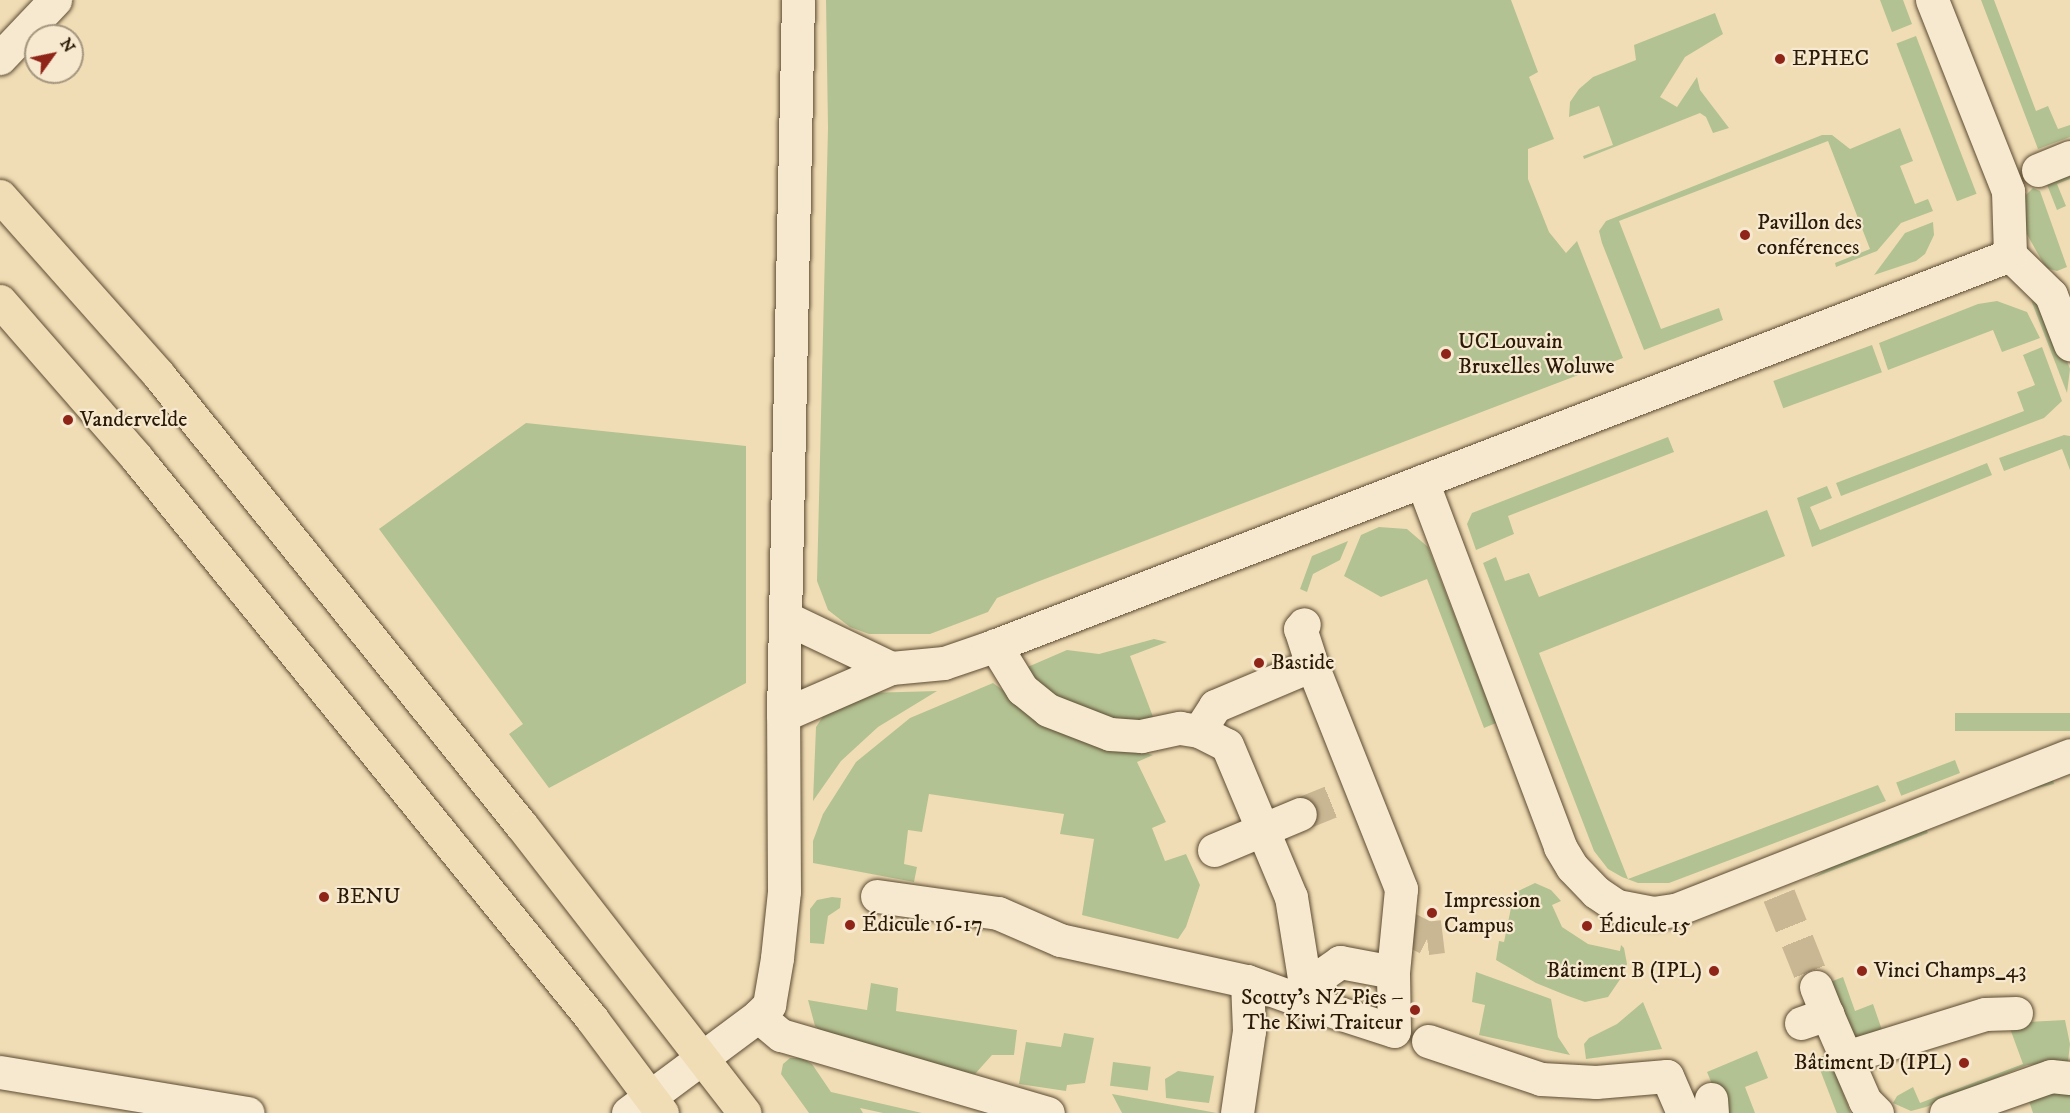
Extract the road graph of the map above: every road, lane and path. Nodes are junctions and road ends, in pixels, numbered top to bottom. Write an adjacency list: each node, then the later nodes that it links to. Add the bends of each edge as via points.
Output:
1 (55, 0): 4 (street)
2 (798, 0): 12 (street)
3 (1932, 0): 8 (street, via 2008,190)
4 (0, 58)
5 (2070, 157): 6 (street)
6 (2038, 170)
7 (0, 196): 31 (main road, via 158,374 530,835)
8 (2010, 255): 10 (street, via 2051,295); 11 (street)
9 (5, 317): 35 (main road, via 136,457 592,1019)
10 (2070, 344)
11 (1422, 481): 14 (street); 19 (street, via 1560,848 1596,892 1617,906 1653,913 1774,885)
12 (786, 618): 15 (street); 17 (street)
13 (1304, 624): 16 (street, via 1300,629)
14 (994, 645): 15 (street, via 944,663); 18 (street, via 1022,689 1056,713 1110,734 1141,736 1180,728)
15 (891, 668): 17 (street)
16 (1316, 687): 18 (street, via 1215,706); 24 (street, via 1350,794 1401,890)
17 (783, 715): 29 (street, via 784,891 769,1005)
18 (1199, 731): 21 (street, via 1227,746)
19 (2070, 755)
20 (1300, 814): 21 (street)
21 (1262, 828): 22 (street); 26 (street, via 1291,897)
22 (1214, 850)
23 (878, 896): 25 (street, via 998,913 1060,940)
24 (1393, 972): 26 (street, via 1340,962 1323,974); 26 (street, via 1394,1031)
25 (1247, 981): 26 (street); 40 (street, via 1250,1030)
26 (1308, 1003)
27 (1815, 1008): 32 (street)
28 (2016, 1013): 32 (street, via 1985,1014)
29 (759, 1016): 31 (street); 39 (street, via 781,1035)
30 (1428, 1041): 36 (street, via 1541,1079 1596,1082 1667,1076)
31 (703, 1058): 35 (street); 38 (main road)
32 (1846, 1058): 41 (street, via 1865,1101)
33 (0, 1072): 37 (street)
34 (2060, 1077): 42 (street)
35 (647, 1108)
36 (1702, 1108)
37 (248, 1113)
38 (745, 1113)
39 (1048, 1113)
40 (1237, 1113)
41 (1877, 1113)
42 (1946, 1113)

